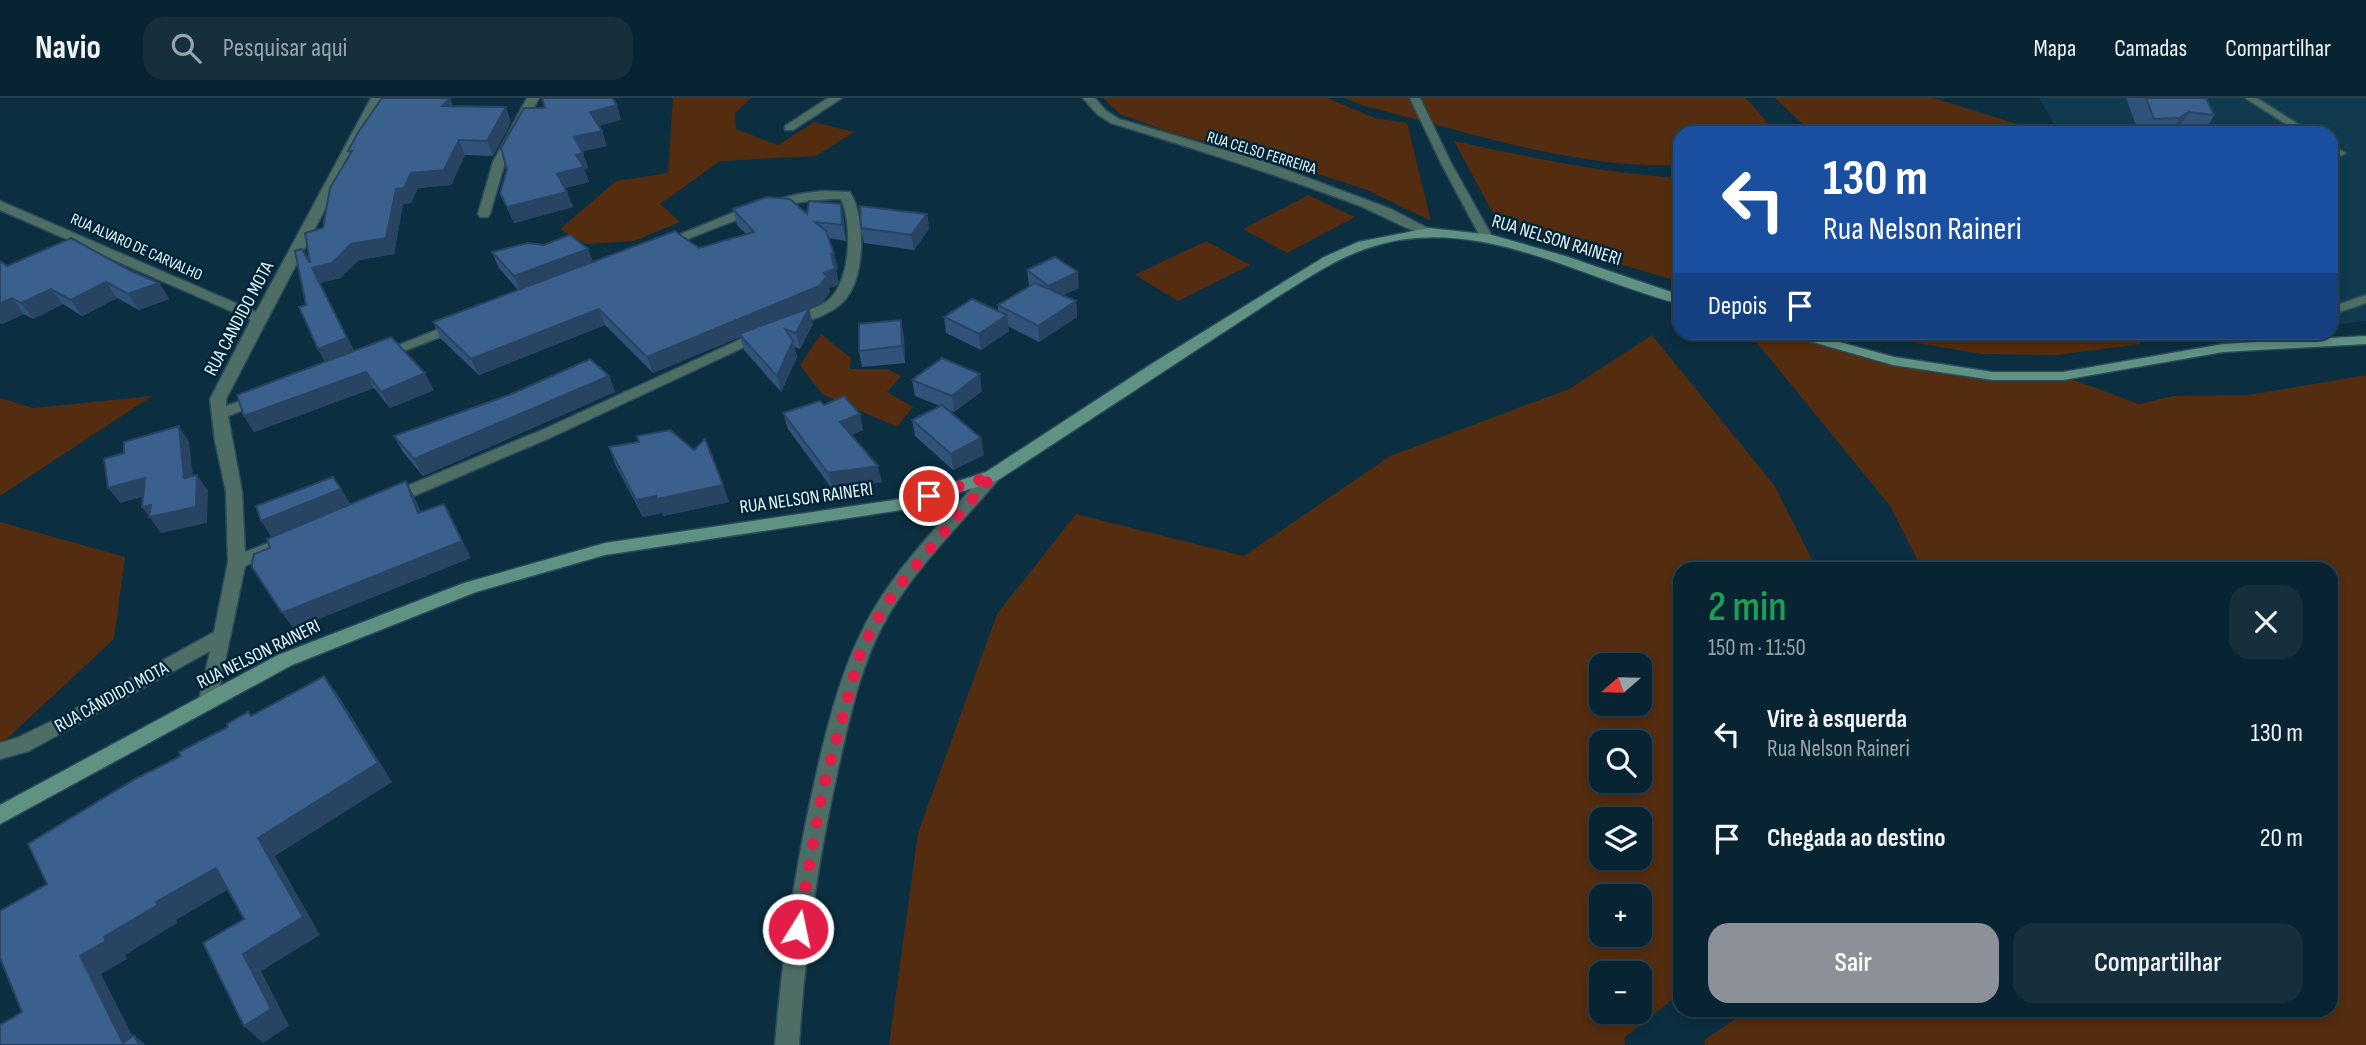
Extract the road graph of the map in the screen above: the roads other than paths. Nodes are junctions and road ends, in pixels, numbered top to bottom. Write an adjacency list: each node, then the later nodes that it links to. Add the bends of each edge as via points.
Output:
1 (377, 98): 17 (street, RUA CANDIDO MOTA)
2 (533, 98): 10 (street, via 499,162)
3 (836, 98): 8 (street)
4 (1089, 98): 11 (street, RUA CELSO FERREIRA, via 1115,121 1264,166)
5 (1415, 98): 12 (lane)
6 (2250, 98): 7 (lane)
7 (2296, 126)
8 (789, 128)
9 (0, 205): 17 (street, RUA ALVARO DE CARVALHO)
10 (484, 214)
11 (1429, 232): 12 (main road, RUA NELSON RAINERI); 24 (main road, RUA NELSON RAINERI, via 1363,245 1329,260)
12 (1487, 237): 14 (main road, RUA NELSON RAINERI)
13 (642, 252): 25 (street, via 776,203 832,194 846,195 851,202 851,275 841,297 821,310)
14 (1673, 298)
15 (2366, 299): 16 (lane)
16 (2338, 309)
17 (260, 319): 23 (street, RUA CANDIDO MOTA, via 225,383 218,400)
18 (474, 319): 21 (street)
19 (1815, 340): 20 (main road, via 1893,361 1993,376 2063,376 2223,348)
20 (2366, 340)
21 (360, 362)
22 (272, 394): 23 (street)
23 (221, 413): 27 (street, RUA CANDIDO MOTA, via 234,492)
24 (992, 476): 29 (main road, RUA NELSON RAINERI, via 908,503 605,549 540,566 470,587 297,654); 32 (street, via 900,584 861,650 822,792 793,956)
25 (374, 506)
26 (287, 541): 27 (street)
27 (237, 562): 28 (street, RUA CANDIDO MOTA)
28 (220, 637): 29 (street, RUA CANDIDO MOTA); 30 (street, RUA CÂNDIDO MOTA, via 69,721)
29 (209, 700): 31 (main road, RUA NELSON RAINERI)
30 (0, 751)
31 (0, 815)
32 (787, 1045)

